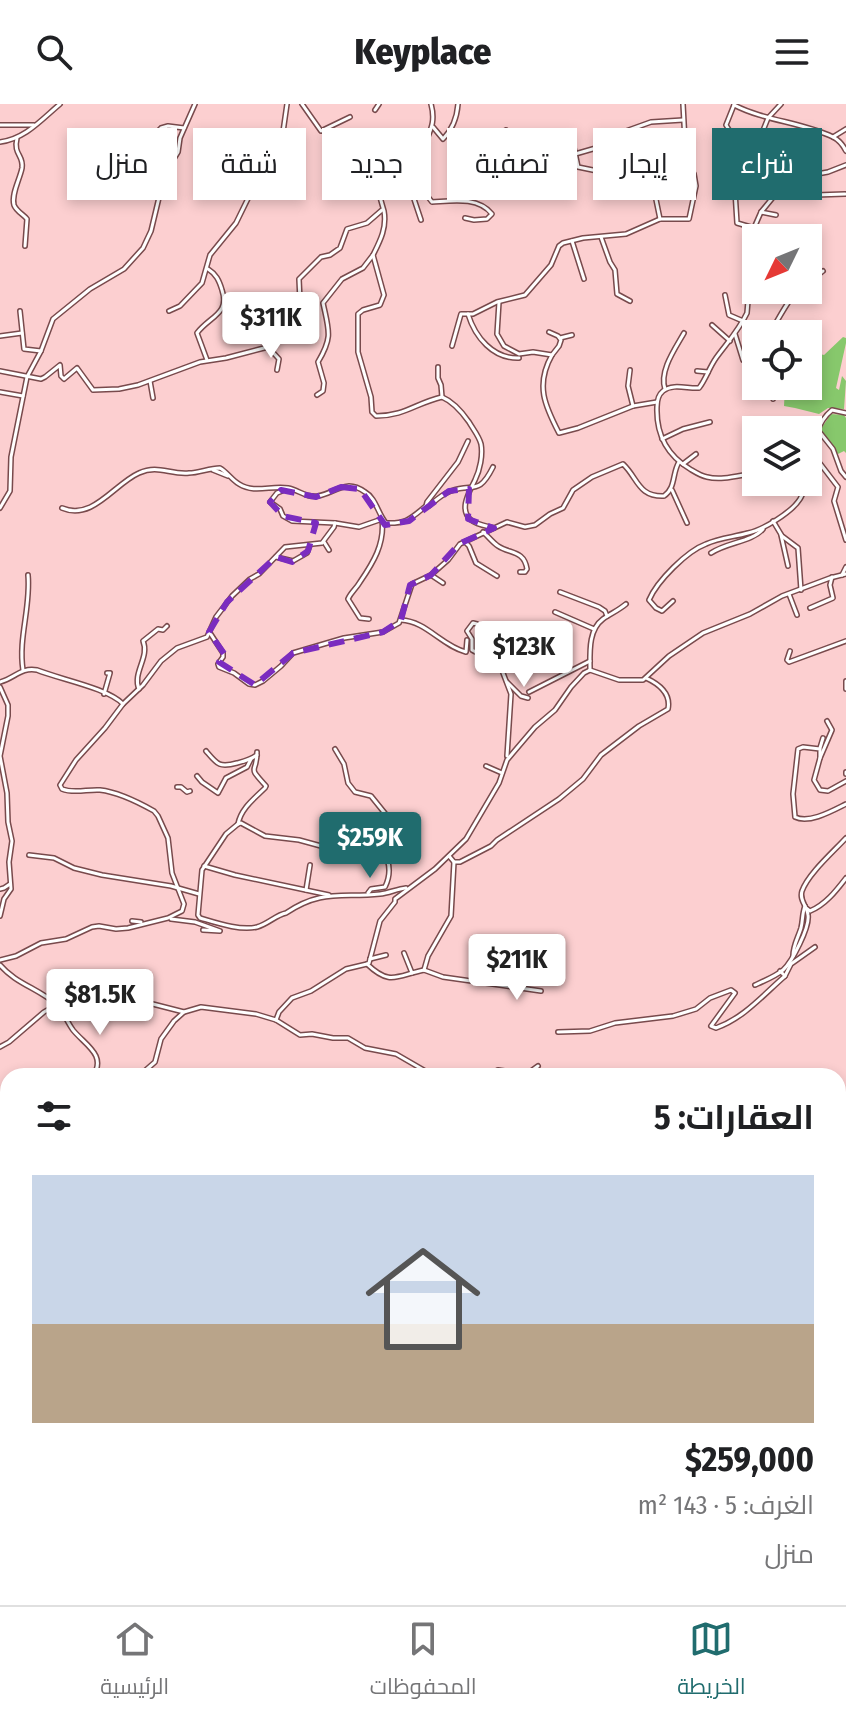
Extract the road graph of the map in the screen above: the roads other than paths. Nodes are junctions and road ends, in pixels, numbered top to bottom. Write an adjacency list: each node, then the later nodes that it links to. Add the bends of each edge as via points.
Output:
1 (60, 104): 16 (street)
2 (195, 104): 19 (street)
3 (287, 104): 53 (street, via 281,138)
4 (302, 104): 12 (street, via 321,131)
5 (379, 104): 11 (street)
6 (431, 104): 17 (street)
7 (458, 104): 17 (street, via 443,139)
8 (683, 104): 14 (street)
9 (734, 104): 13 (street); 47 (street, via 726,125 741,169 735,191 737,223)
10 (781, 104): 13 (street)
11 (375, 110)
12 (350, 117)
13 (768, 118): 21 (street); 24 (street)
14 (683, 120): 20 (street); 29 (street, via 651,122)
15 (0, 125): 16 (street)
16 (34, 125): 25 (street)
17 (433, 127): 23 (street)
18 (161, 128): 19 (street)
19 (184, 128): 28 (street)
20 (684, 128)
21 (764, 128)
22 (846, 129): 24 (street)
23 (431, 132)
24 (833, 137): 27 (street)
25 (17, 138): 26 (street); 51 (street, via 22,162 14,202 27,219)
26 (0, 142)
27 (846, 151)
28 (177, 154)
29 (577, 154)
30 (846, 165): 31 (street)
31 (822, 173)
32 (845, 194): 33 (street)
33 (822, 195)
34 (158, 200): 74 (street, via 143,248 124,269 53,319)
35 (381, 200): 41 (street)
36 (414, 200): 46 (street)
37 (430, 200): 44 (street, via 474,202 492,214 487,219)
38 (656, 200): 45 (street)
39 (693, 200): 45 (street, via 686,220)
40 (771, 200): 42 (street)
41 (383, 208): 52 (street, via 383,232); 73 (street, via 367,223 347,229 340,248 321,257 299,279 296,317)
42 (761, 212): 43 (street); 48 (street)
43 (776, 215)
44 (465, 218)
45 (660, 219): 49 (street, via 632,232)
46 (421, 220)
47 (742, 224)
48 (756, 224)
49 (601, 237): 50 (street); 56 (street, via 615,270 617,294)
50 (572, 241): 54 (street); 57 (street, via 559,246 551,265 525,295)
51 (25, 246)
52 (373, 255): 89 (street, via 363,268 342,279 323,303 330,334 318,362 324,383); 91 (street, via 384,298 378,307 359,312 357,337 373,413 399,415)
53 (206, 268): 59 (street, via 202,283); 78 (street, via 217,277 225,303 197,333)
54 (584, 279)
55 (725, 295): 61 (street, via 729,315)
56 (630, 301)
57 (499, 302): 60 (street); 75 (street, via 497,334 504,346 519,354)
58 (20, 311): 65 (street)
59 (169, 311)
60 (468, 314): 72 (street, via 461,314); 77 (street, via 490,348)
61 (742, 321)
62 (742, 323): 67 (street)
63 (712, 325): 71 (street)
64 (549, 332): 70 (street)
65 (22, 333): 69 (street); 74 (street, via 24,349)
66 (684, 333): 87 (street, via 662,380)
67 (735, 334): 71 (street); 76 (street)
68 (572, 335): 70 (street)
69 (0, 336)
70 (560, 338): 75 (street)
71 (730, 341): 84 (street)
72 (452, 346)
73 (268, 347): 78 (street); 80 (street, via 279,359)
74 (41, 351): 85 (street)
75 (552, 355): 94 (street, via 543,399 559,433)
76 (742, 357)
77 (519, 358)
78 (207, 360): 86 (street)
79 (438, 367): 91 (street)
80 (277, 370)
81 (630, 370): 94 (street)
82 (0, 371): 85 (street)
83 (697, 371): 84 (street)
84 (708, 372): 87 (street, via 697,389)
85 (27, 377): 86 (street, via 43,378 60,365 62,378 77,368 93,390); 90 (street)
86 (150, 381): 92 (street)
87 (665, 389): 93 (street)
88 (0, 392): 90 (street)
89 (317, 395)
90 (23, 396): 112 (street, via 10,491)
91 (442, 397): 108 (street, via 480,439 479,467)
92 (153, 398)
93 (657, 402): 94 (street); 99 (street)
94 (633, 406)
95 (846, 413): 97 (street, via 829,412)
96 (710, 422): 99 (street)
97 (822, 423)
98 (822, 435): 106 (street)
99 (662, 439): 102 (street)
100 (468, 441): 111 (street)
101 (696, 454): 102 (street)
102 (681, 463): 105 (street, via 708,478); 109 (street)
103 (493, 467): 108 (street, via 485,482)
104 (822, 467): 122 (street, via 838,487 834,501)
105 (742, 475)
106 (846, 477)
107 (289, 488): 113 (street, via 252,489 220,468 192,473 148,470 94,506); 114 (street, via 316,497 341,487 360,489 368,493); 116 (street, via 270,502 283,516 295,522)
108 (469, 489): 111 (street, via 449,491); 119 (street, via 469,519)
109 (671, 489): 117 (street); 119 (street, via 662,496 649,493 623,464 573,490 563,508 535,525 507,522)
110 (800, 496): 115 (street)
111 (426, 506): 114 (street, via 406,521)
112 (0, 508)
113 (62, 508)
114 (382, 519): 116 (street, via 359,527); 147 (street, via 377,554 348,599 360,618)
115 (773, 521): 118 (street); 121 (street)
116 (335, 523): 123 (street)
117 (687, 523)
118 (766, 526): 127 (street, via 758,535); 141 (street, via 696,548 667,573 649,600 662,611)
119 (494, 528): 120 (street)
120 (483, 532): 124 (street); 131 (street, via 501,549 522,557 527,569)
121 (781, 534): 129 (street); 138 (street, via 798,548)
122 (846, 540)
123 (324, 542): 125 (street); 126 (street)
124 (465, 542): 134 (street); 135 (street, via 476,563)
125 (310, 545): 128 (street, via 287,546); 128 (street, via 293,561)
126 (329, 550)
127 (711, 553)
128 (276, 557): 152 (street, via 232,596)
129 (788, 566)
130 (846, 567): 132 (street)
131 (520, 572)
132 (844, 574): 136 (street)
133 (28, 575): 157 (street)
134 (431, 575): 137 (street); 148 (street, via 409,587)
135 (497, 576)
136 (832, 577): 138 (street); 143 (street, via 833,598)
137 (443, 583)
138 (801, 590): 140 (street)
139 (560, 592): 146 (street, via 599,607)
140 (789, 594): 145 (street); 160 (street, via 696,636)
141 (673, 601)
142 (626, 604): 146 (street)
143 (810, 608)
144 (555, 612): 151 (street)
145 (797, 615)
146 (607, 616): 151 (street)
147 (369, 619)
148 (401, 620): 152 (street, via 383,632 293,653 253,685 218,666 223,653); 153 (street, via 459,651 466,652)
149 (477, 624): 162 (street, via 467,631 473,652 498,663)
150 (167, 626): 164 (street, via 143,641)
151 (594, 629): 156 (street)
152 (209, 632): 164 (street, via 172,651)
153 (467, 640)
154 (846, 641): 155 (street, via 789,662)
155 (790, 651)
156 (590, 661): 158 (street); 166 (street)
157 (23, 670): 163 (street); 167 (street)
158 (590, 670): 160 (street, via 620,681); 177 (street)
159 (107, 673): 167 (street)
160 (646, 678): 193 (street, via 666,694 668,709 601,755 583,779 552,804 491,846)
161 (846, 681): 165 (street)
162 (507, 682): 168 (street); 177 (street)
163 (0, 684): 180 (street, via 9,710)
164 (139, 689): 169 (street)
165 (846, 689)
166 (529, 692)
167 (104, 694): 169 (street)
168 (528, 698)
169 (123, 704): 198 (street, via 76,760 61,787 109,792 154,811 168,838)
170 (827, 721): 175 (street, via 832,730)
171 (823, 738): 172 (street)
172 (820, 748): 175 (street); 187 (street, via 797,750 793,814 807,819)
173 (335, 749): 190 (street, via 355,792 371,796 396,827)
174 (206, 751): 176 (street, via 227,767)
175 (820, 758): 182 (street, via 814,780 820,790)
176 (251, 759): 181 (street, via 226,778 218,793); 188 (street, via 257,754 253,769 265,788)
177 (507, 760): 179 (street)
178 (486, 766): 179 (street)
179 (502, 773): 192 (street, via 469,835)
180 (2, 775): 183 (street)
181 (197, 776)
182 (846, 781)
183 (5, 783): 184 (street); 197 (street, via 12,841)
184 (0, 786)
185 (177, 787): 186 (street)
186 (190, 791)
187 (846, 804)
188 (238, 824): 190 (street, via 265,836 332,849); 195 (street)
189 (846, 838): 205 (street, via 802,890)
190 (383, 850): 203 (street, via 387,882)
191 (29, 855): 198 (street, via 102,875)
192 (449, 856): 193 (street); 199 (street)
193 (454, 862): 215 (street, via 451,916)
194 (310, 865): 201 (street)
195 (204, 866): 201 (street); 202 (street)
196 (846, 878): 205 (street, via 818,908)
197 (10, 884): 200 (street); 206 (street)
198 (178, 887): 202 (street); 207 (street, via 183,908)
199 (409, 887): 203 (street); 214 (street, via 381,918)
200 (0, 889)
201 (306, 890): 204 (street)
202 (200, 894): 204 (street, via 200,918 250,928)
203 (368, 894): 204 (street)
204 (333, 895)
205 (805, 907): 218 (street, via 793,956)
206 (0, 916)
207 (167, 919): 209 (street); 210 (street, via 220,931)
208 (132, 921): 209 (street)
209 (149, 922): 216 (street, via 120,929 96,926)
210 (203, 930)
211 (815, 947): 221 (street, via 791,964)
212 (404, 953): 219 (street)
213 (386, 955): 214 (street)
214 (368, 962): 219 (street, via 386,978); 228 (street, via 292,998)
215 (427, 962): 217 (street); 220 (street)
216 (0, 963): 225 (street)
217 (424, 970): 219 (street); 220 (street)
218 (780, 971): 221 (street); 222 (street)
219 (412, 973)
220 (432, 973): 223 (street)
221 (785, 976): 229 (street, via 732,1023 716,1028 711,1026 735,993 731,990 673,1016)
222 (755, 985)
223 (541, 991)
224 (190, 1003): 226 (street)
225 (56, 1005): 227 (street, via 124,998); 230 (street); 232 (street, via 96,1054)
226 (192, 1009): 227 (street); 228 (street, via 227,1009)
227 (184, 1012): 233 (street, via 162,1037)
228 (276, 1020): 234 (street, via 300,1035 342,1037 396,1054)
229 (558, 1032)
230 (0, 1047)
231 (538, 1066): 235 (street)
232 (97, 1068)
233 (149, 1068)
234 (420, 1068)
235 (535, 1068)

